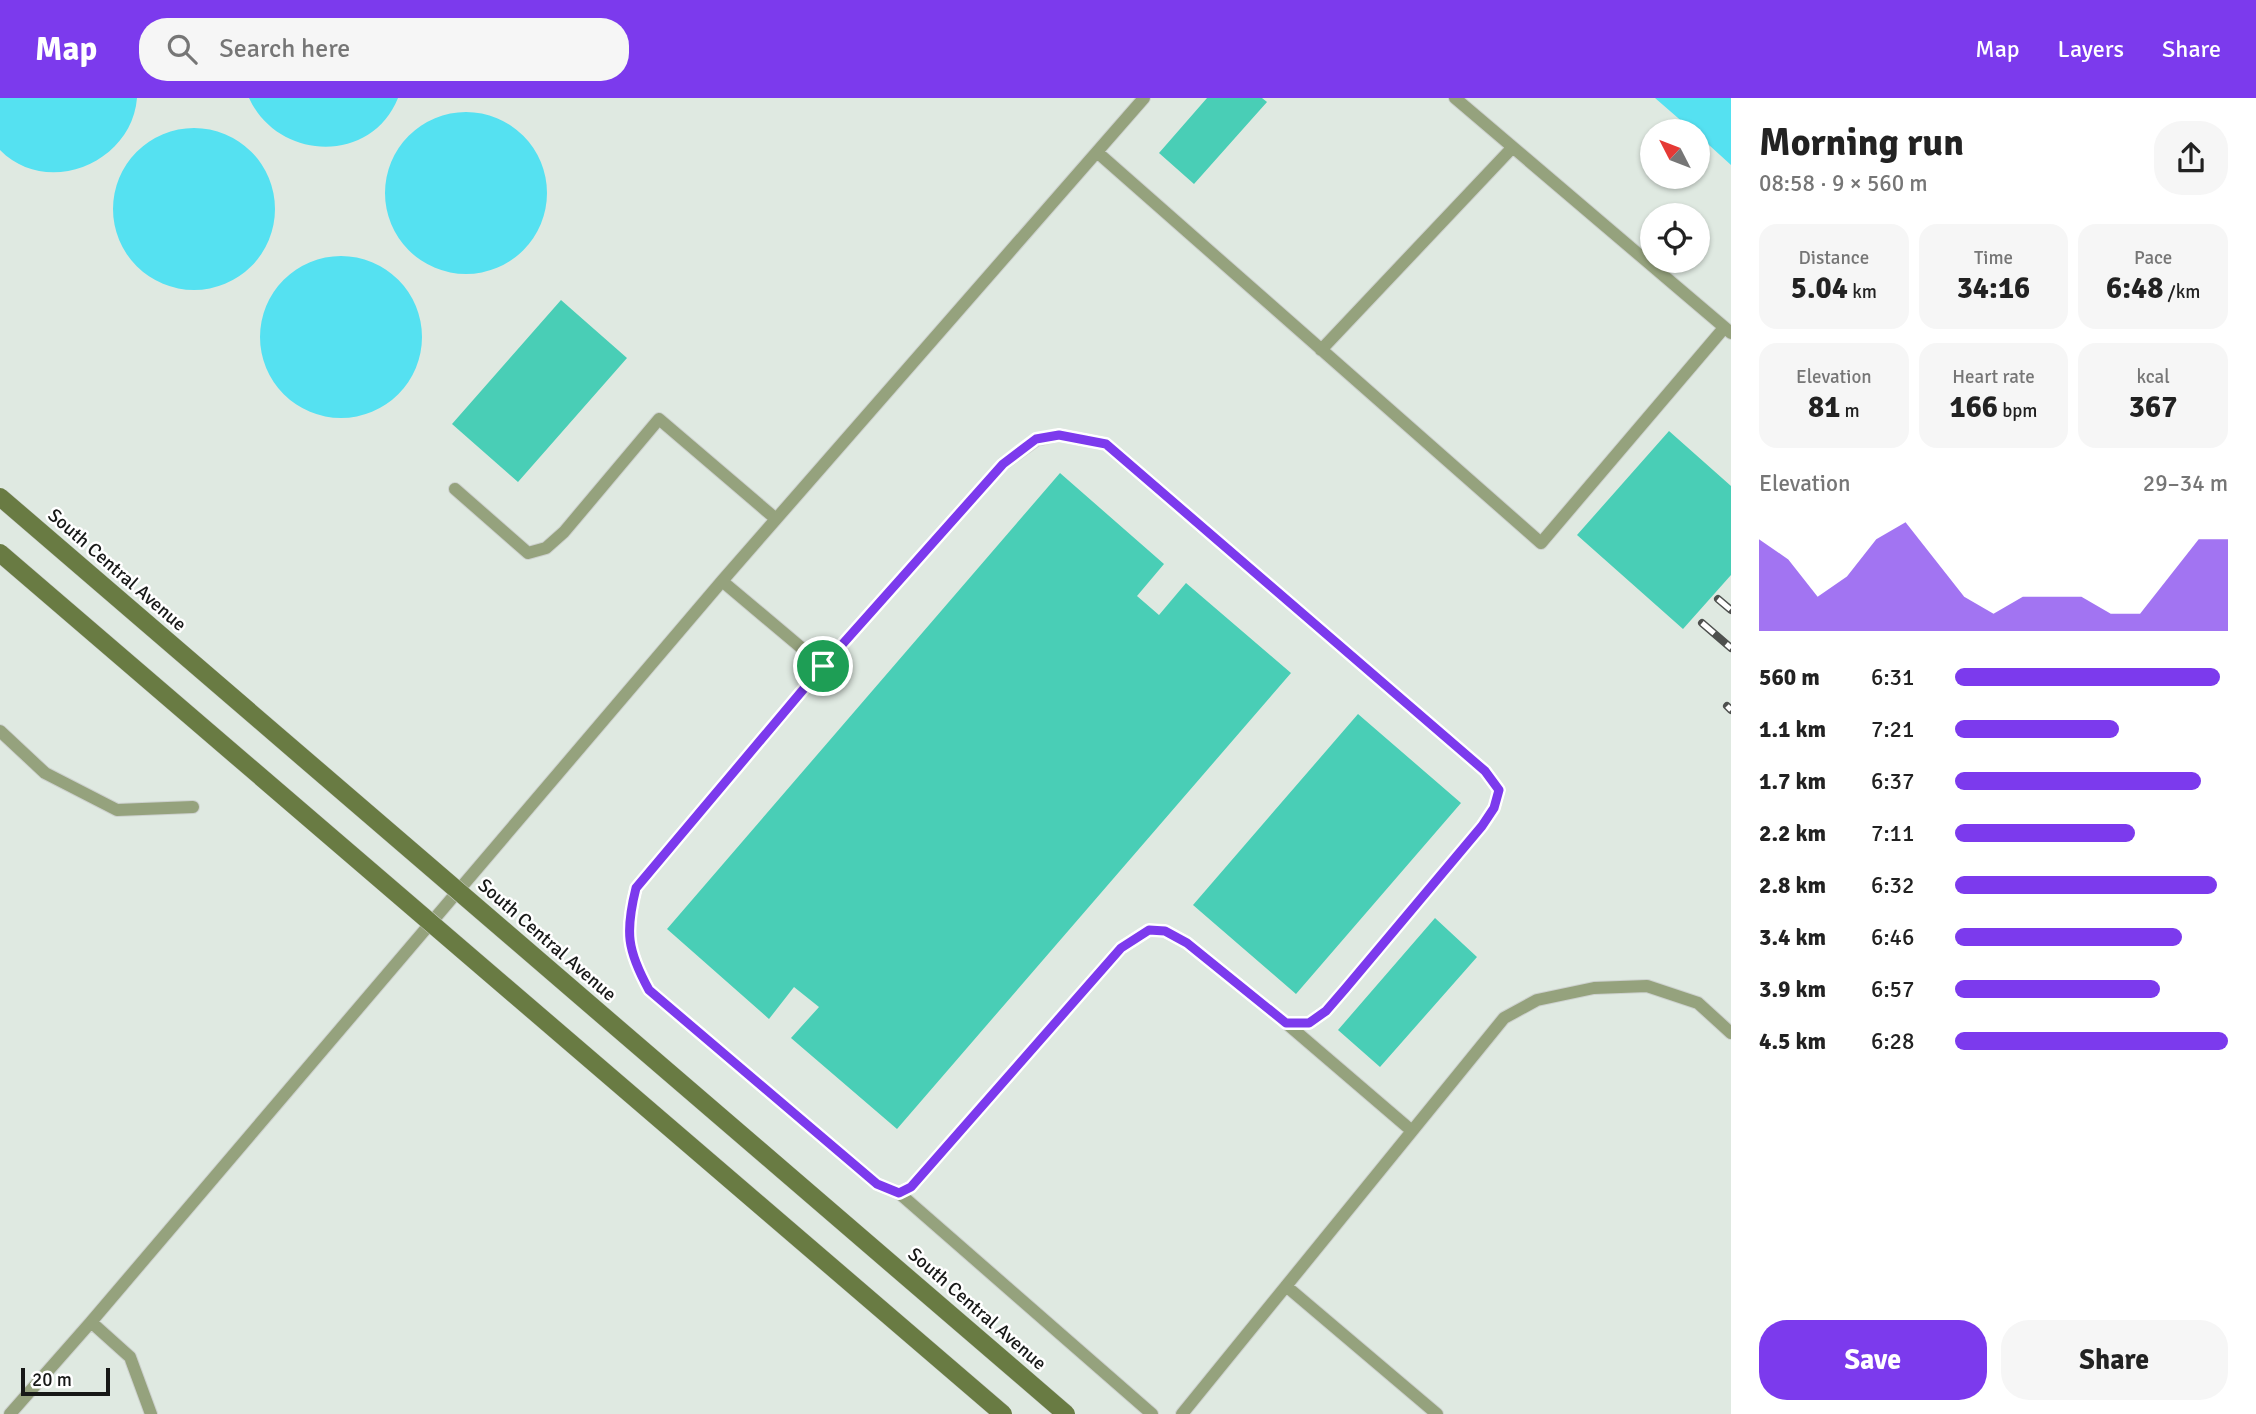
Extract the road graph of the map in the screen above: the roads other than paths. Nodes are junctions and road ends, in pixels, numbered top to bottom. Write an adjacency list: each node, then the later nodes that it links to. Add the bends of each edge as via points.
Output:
1 (1144, 98): 4 (lane)
2 (1455, 98): 3 (lane)
3 (1512, 148): 5 (lane); 6 (lane)
4 (1097, 152): 6 (lane); 9 (lane)
5 (1728, 331): 6 (lane, via 1541,543)
6 (1321, 350)
7 (455, 489): 9 (lane, via 528,553 546,548 659,419)
8 (0, 498): 24 (main road, South Central Avenue, bridge)
9 (776, 519): 11 (lane)
10 (0, 553): 23 (main road, bridge)
11 (722, 581): 12 (lane); 20 (lane)
12 (823, 666): 15 (lane, via 1003,464 1036,439 1059,435 1106,444 1485,771 1499,790 1482,826 1326,1011 1309,1023); 18 (lane, via 636,888 629,938 634,963 649,990 877,1184)
13 (0, 731): 14 (lane, via 45,773 117,810)
14 (192, 807)
15 (1286, 1023): 17 (lane); 18 (lane, via 1187,943 1165,931 1149,930 1121,948 911,1187)
16 (1731, 1033): 17 (lane, via 1698,1003 1647,986 1594,988 1537,1000 1504,1018)
17 (1412, 1131): 19 (lane)
18 (899, 1193): 25 (lane)
19 (1286, 1286): 26 (lane); 27 (lane)
20 (90, 1322): 21 (lane); 22 (lane, via 130,1357)
21 (10, 1414)
22 (151, 1414)
23 (1003, 1414)
24 (1066, 1414)
25 (1152, 1414)
26 (1182, 1414)
27 (1437, 1414)

